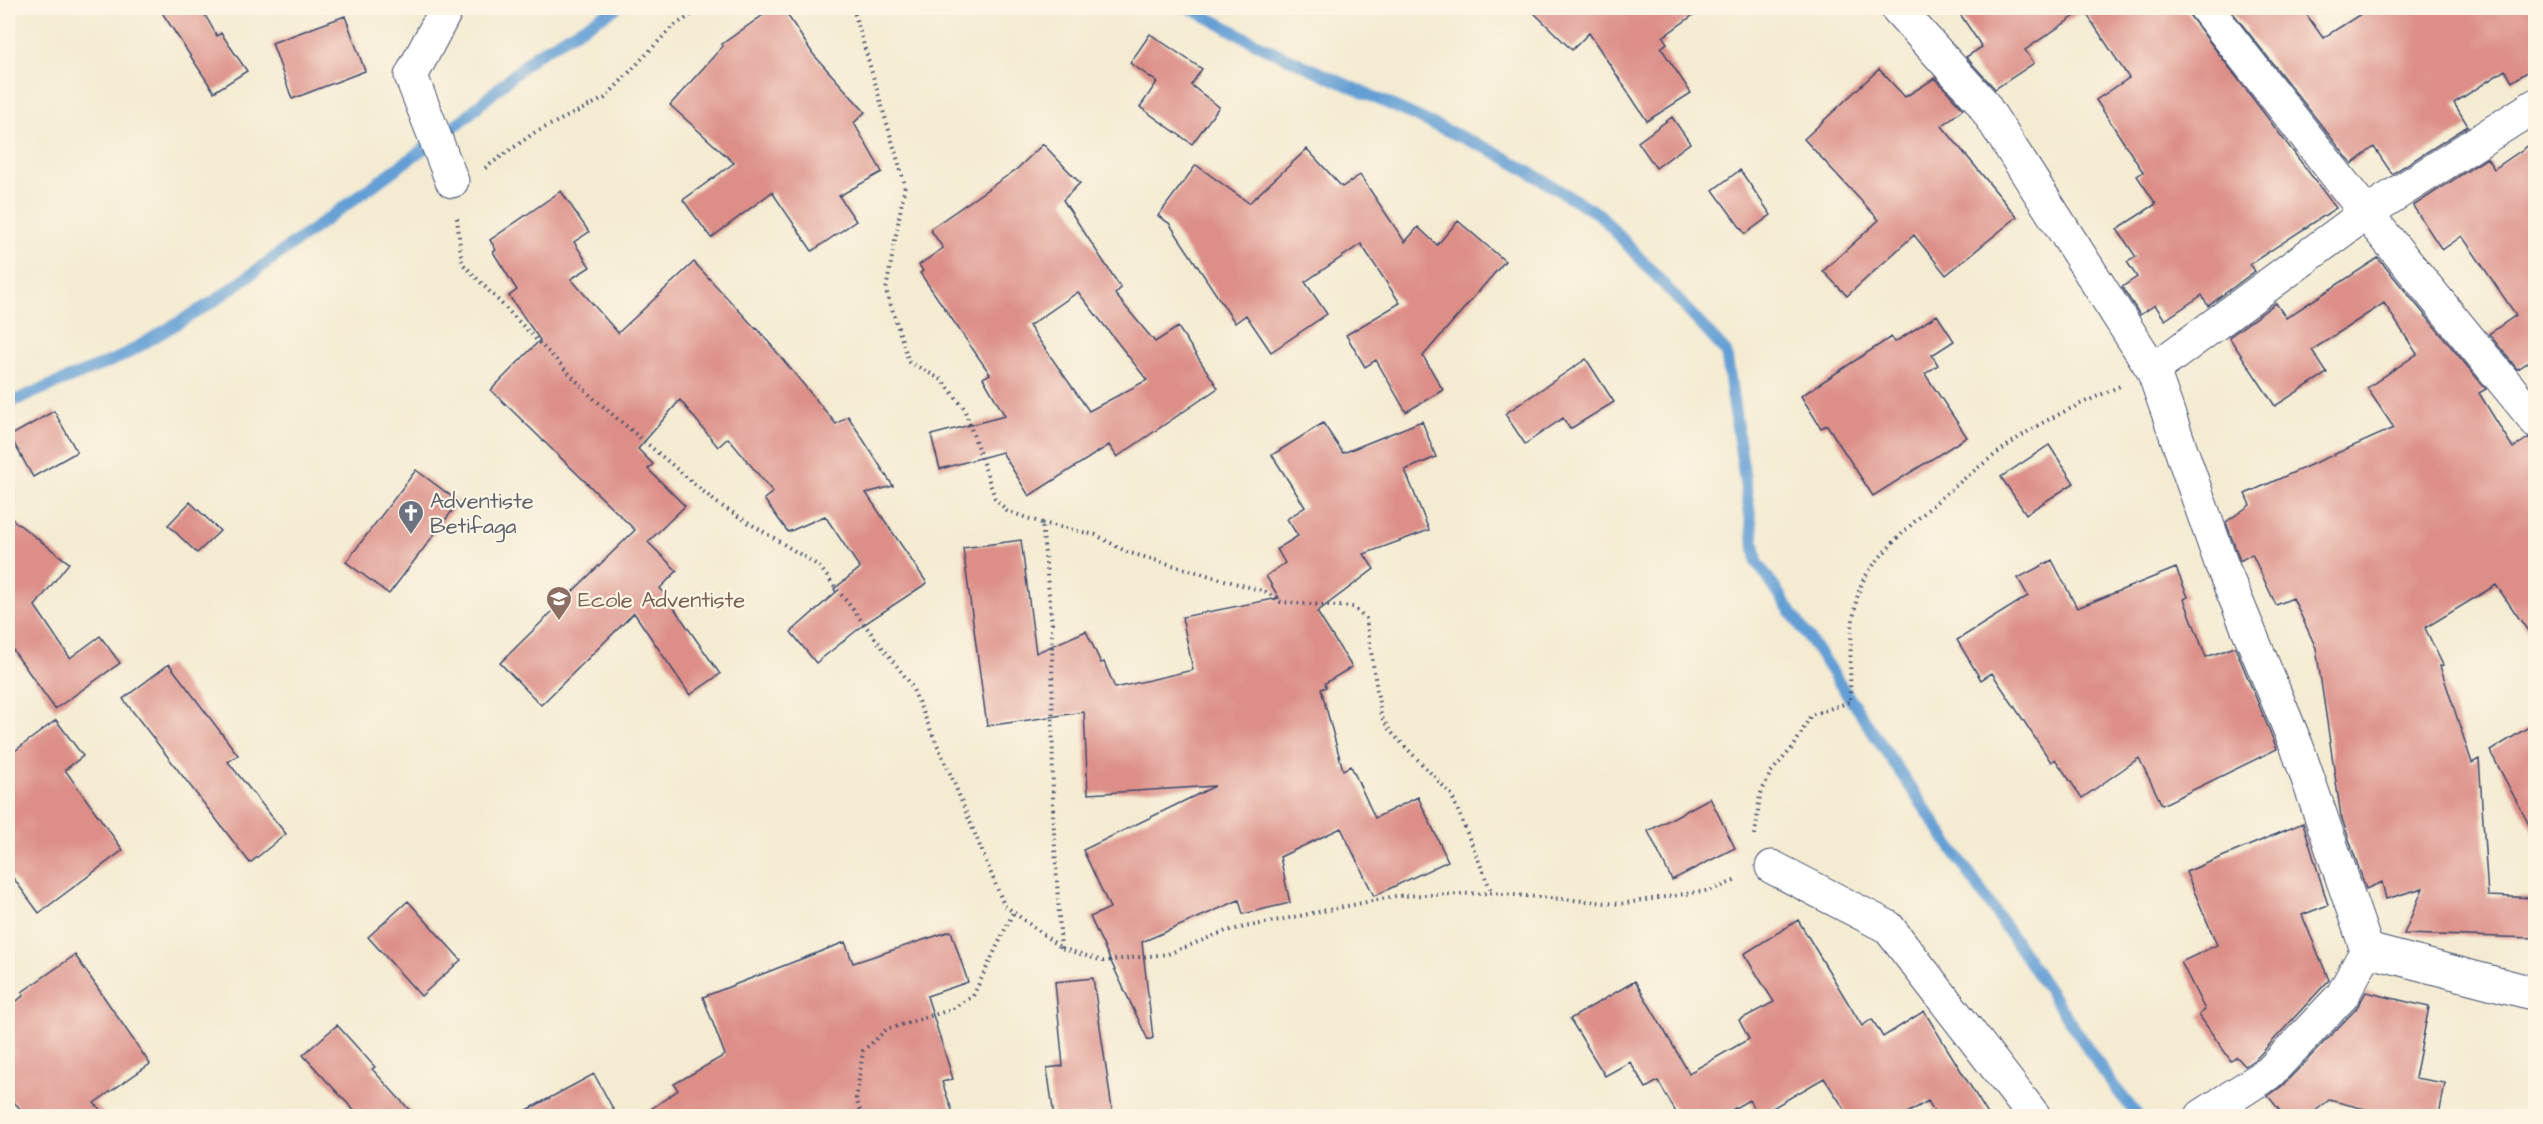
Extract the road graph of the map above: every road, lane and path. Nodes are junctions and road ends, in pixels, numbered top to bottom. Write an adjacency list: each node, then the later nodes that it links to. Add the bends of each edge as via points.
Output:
1 (447, 8): 7 (street, via 411,76)
2 (702, 8): 7 (path, via 672,27 605,98 534,133 479,172)
3 (853, 8): 11 (path, via 905,185 886,290 909,362 942,380 963,408 995,498 1007,511)
4 (1897, 8): 9 (street, via 1981,101)
5 (2206, 8): 8 (street)
6 (2535, 105): 8 (street)
7 (452, 181): 14 (path, via 462,263 610,413 717,503 819,566 910,683 1004,905)
8 (2366, 213): 9 (street); 10 (street)
9 (2153, 370): 12 (path, via 2038,425 2008,444 1880,555 1860,586 1852,621 1850,702 1811,716 1794,746 1771,772 1760,795 1754,857); 16 (street, via 2222,566 2297,747)
10 (2535, 421)
11 (1042, 523): 13 (path, via 1096,535 1127,552 1266,591 1281,602 1353,607 1366,619 1381,716 1390,731 1451,794); 15 (path, via 1052,625 1053,815)
12 (1772, 867): 13 (path, via 1711,890 1619,904); 19 (street, via 1888,927)
13 (1492, 893): 15 (path, via 1396,896 1226,931 1168,954 1103,961)
14 (1013, 913): 15 (path); 18 (path, via 973,996 950,1010 887,1029 863,1051 856,1099)
15 (1061, 948)
16 (2367, 950): 17 (street); 20 (street, via 2342,996 2270,1073)
17 (2535, 994)
18 (862, 1116)
19 (2034, 1116)
20 (2202, 1116)

